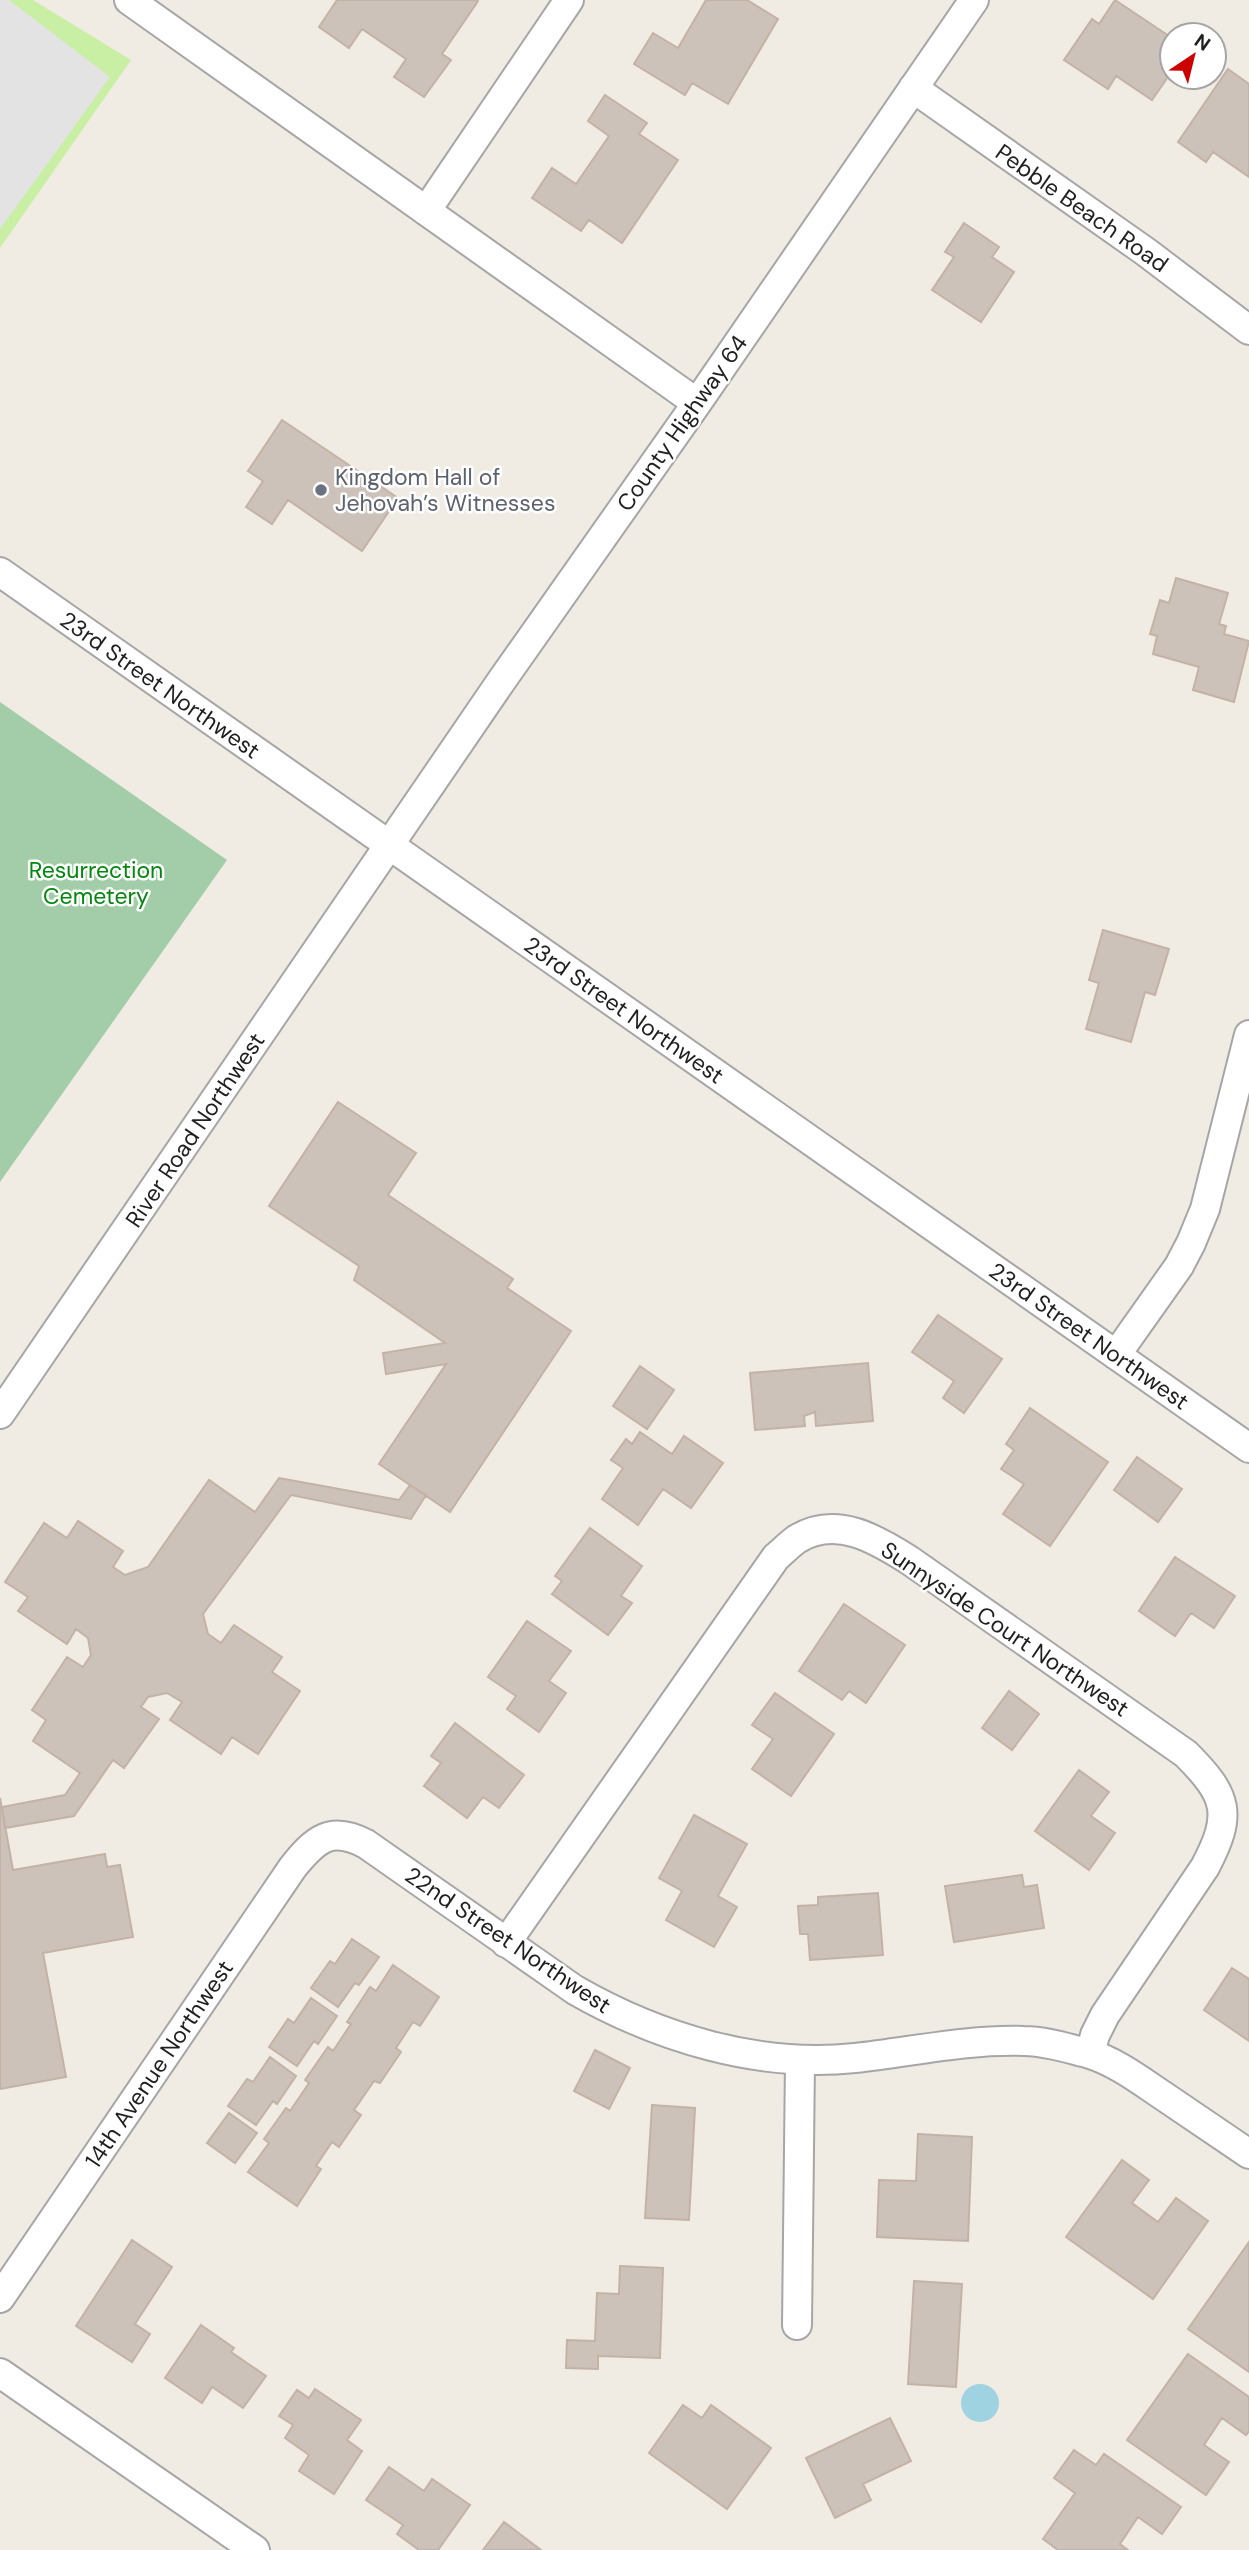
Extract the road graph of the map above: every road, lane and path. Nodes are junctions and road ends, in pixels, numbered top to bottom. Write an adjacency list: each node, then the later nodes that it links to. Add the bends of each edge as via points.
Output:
1 (129, 0): 5 (street)
2 (569, 0): 5 (street)
3 (974, 0): 4 (street, County Highway 64)
4 (914, 88): 6 (street, Pebble Beach Road); 7 (street, County Highway 64)
5 (426, 211): 7 (street)
6 (1249, 330)
7 (697, 403): 9 (street, County Highway 64)
8 (0, 572): 9 (street, 23rd Street Northwest)
9 (390, 846): 11 (street, 23rd Street Northwest); 12 (street, River Road Northwest)
10 (1249, 1035): 11 (street, via 1205,1209 1191,1243)
11 (1116, 1355): 13 (street, 23rd Street Northwest)
12 (0, 1414)
13 (1249, 1448)
14 (325, 1837): 15 (street, 22nd Street Northwest, via 352,1837 366,1844); 19 (street, 14th Avenue Northwest, via 293,1867)
15 (506, 1943): 16 (street, Sunnyside Court Northwest, via 776,1557 798,1539 823,1528 854,1531 909,1560 1186,1754 1221,1797 1224,1823 1217,1844 1105,2015); 17 (street, 22nd Street Northwest, via 606,2007 653,2028 755,2056)
16 (1090, 2054): 17 (street, 22nd Street Northwest, via 1027,2040 983,2041); 18 (street, 22nd Street Northwest, via 1133,2075)
17 (800, 2061): 20 (street)
18 (1249, 2154)
19 (0, 2298)
20 (797, 2325)
21 (0, 2373): 22 (street)
22 (255, 2550)

